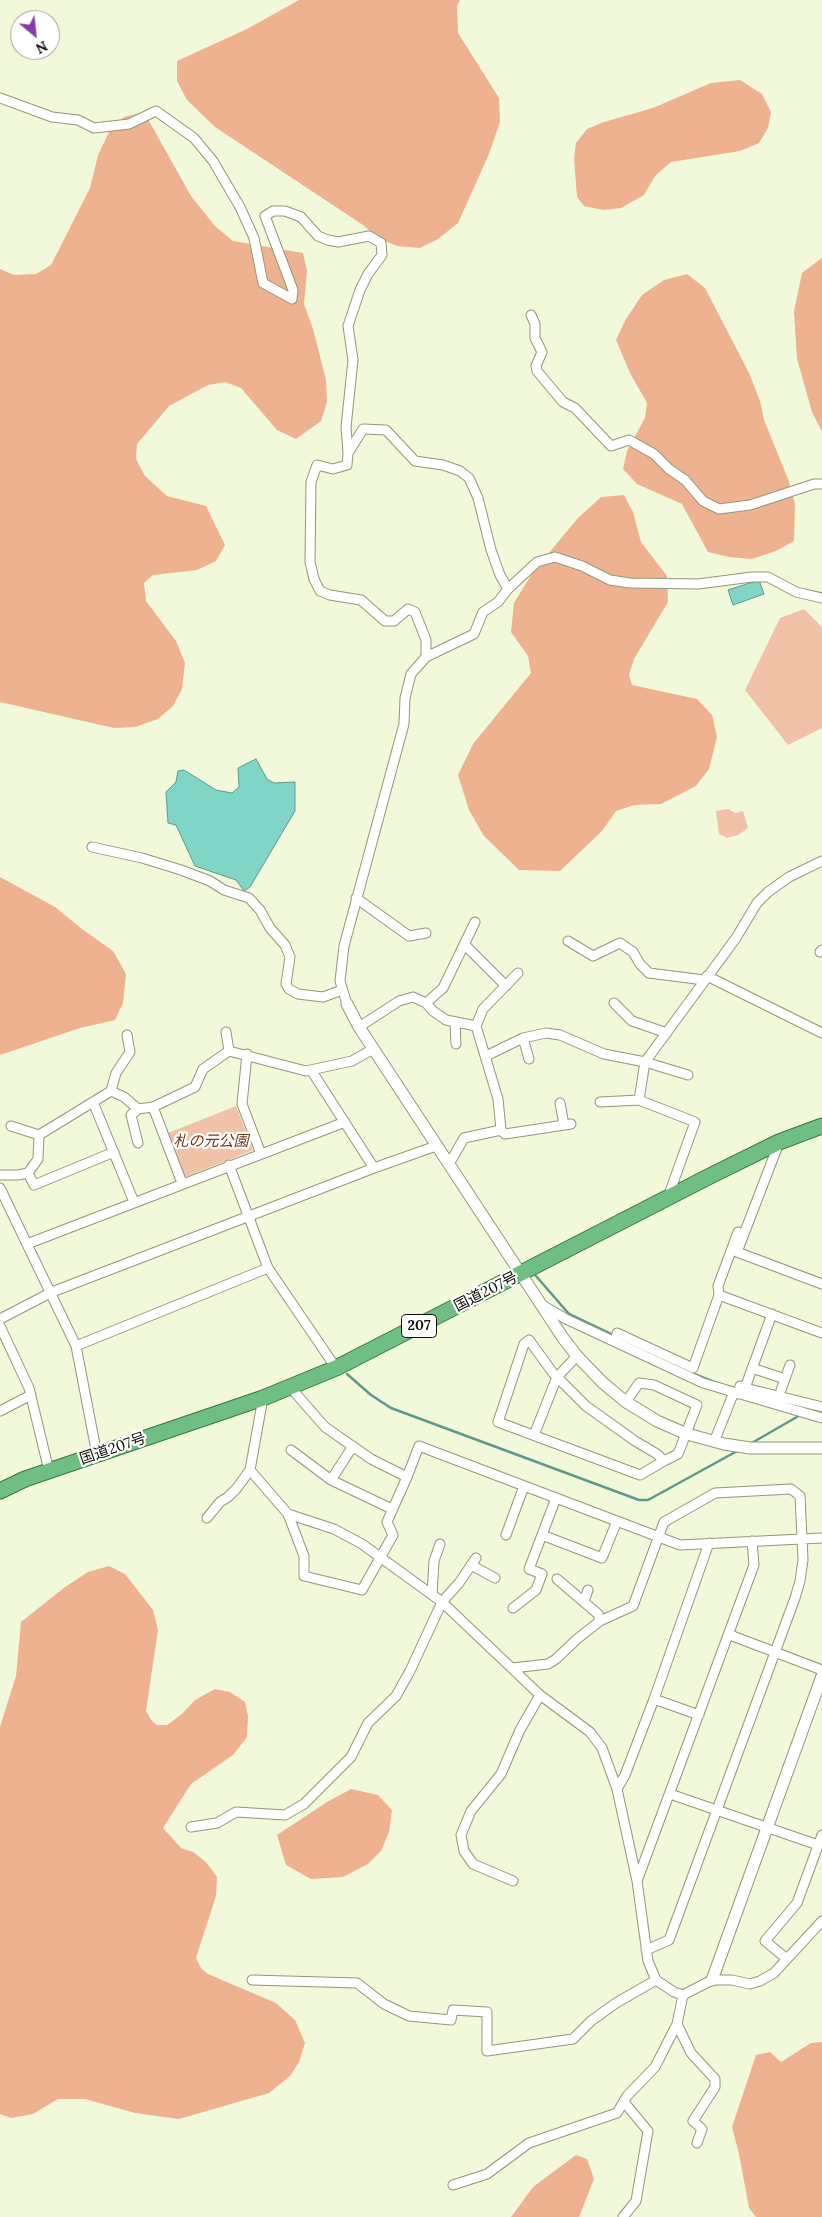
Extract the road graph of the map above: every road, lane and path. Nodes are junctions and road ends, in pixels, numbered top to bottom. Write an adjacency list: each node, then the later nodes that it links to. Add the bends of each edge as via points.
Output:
1 (0, 98): 3 (street, via 52,117 78,120 94,128 129,124 156,111 194,138 213,161 254,238 263,283 292,299 293,290 265,216 273,211 301,217 318,236 328,240 338,242 369,236 381,243 382,255 360,290 348,326 353,360 346,427)
2 (531, 315): 4 (street, via 535,338 542,352 537,371 563,402 575,408 611,446 630,440 654,454 685,480 703,502 719,509 750,505)
3 (348, 454): 5 (street, via 363,429 386,430 415,461 442,465 469,478 478,498 491,550); 7 (street, via 346,465 333,469 317,465 311,482 310,562 314,579 320,591 330,596 361,600 385,621 394,622 408,609 415,612 426,640)
4 (822, 484)
5 (508, 589): 6 (street, via 537,562 555,557 610,580 698,584 752,576 768,577 796,592); 7 (street, via 498,602 483,612 474,634)
6 (822, 598)
7 (426, 657): 10 (street, via 411,674 405,698 404,724)
8 (92, 847): 18 (street, via 181,870 249,898 285,945 290,957 286,984 289,989 298,994 323,997)
9 (822, 860): 16 (street, via 768,892)
10 (356, 898): 12 (street, via 409,936); 18 (street, via 341,965)
11 (475, 922): 14 (street)
12 (426, 933)
13 (568, 941): 16 (street, via 593,956 620,943 633,952 649,973)
14 (465, 945): 17 (street); 19 (street, via 443,988)
15 (518, 973): 17 (street)
16 (706, 978): 26 (street); 27 (street)
17 (506, 986): 23 (street, via 483,1010)
18 (342, 990): 21 (street)
19 (426, 1002): 22 (street, via 440,1017); 24 (street, via 406,998)
20 (614, 1003): 26 (street, via 632,1021)
21 (347, 1004): 24 (street)
22 (455, 1023): 23 (street); 30 (street)
23 (476, 1026): 34 (street)
24 (359, 1027): 31 (street)
25 (226, 1032): 32 (street)
26 (667, 1033): 36 (street)
27 (822, 1033)
28 (127, 1035): 39 (street, via 130,1052 116,1073)
29 (523, 1038): 34 (street); 35 (street); 36 (street, via 546,1033 560,1035 604,1054)
30 (456, 1044)
31 (373, 1049): 37 (street, via 352,1061); 53 (street)
32 (229, 1051): 33 (street); 44 (street, via 203,1069 195,1087)
33 (247, 1054): 37 (street, via 300,1070); 55 (street, via 242,1104)
34 (486, 1056): 49 (street, via 498,1099)
35 (528, 1059)
36 (645, 1062): 38 (street); 40 (street)
37 (311, 1070): 46 (street)
38 (688, 1075)
39 (111, 1091): 41 (street); 45 (street)
40 (639, 1100): 42 (street); 63 (street, via 695,1122)
41 (93, 1102): 50 (street); 54 (street)
42 (600, 1102)
43 (560, 1103): 49 (street, via 568,1125 505,1134)
44 (152, 1107): 45 (street); 61 (street)
45 (138, 1109): 52 (street, via 131,1116)
46 (345, 1122): 55 (street); 58 (street)
47 (11, 1126): 50 (street)
48 (822, 1126): 51 (highway, 国道207号 / 207)
49 (501, 1130): 56 (street, via 464,1138)
50 (39, 1135): 59 (street, via 38,1159)
51 (779, 1142): 63 (highway, 国道207号 / 207); 70 (street, via 737,1252)
52 (138, 1143)
53 (436, 1146): 56 (street); 58 (street)
54 (114, 1152): 59 (street, via 34,1185); 64 (street)
55 (261, 1154): 57 (street)
56 (449, 1164): 69 (street)
57 (229, 1165): 61 (street); 65 (street)
58 (374, 1168): 65 (street)
59 (28, 1173): 60 (street)
60 (0, 1175)
61 (182, 1183): 64 (street)
62 (0, 1188): 67 (street)
63 (667, 1199): 69 (highway, 国道207号 / 207)
64 (134, 1202): 67 (street)
65 (250, 1218): 68 (street); 71 (street)
66 (738, 1232): 72 (street, via 718,1286)
67 (27, 1244): 71 (street)
68 (268, 1268): 79 (street); 82 (street)
69 (521, 1275): 73 (street); 82 (highway, 国道207号 / 207)
70 (822, 1284)
71 (52, 1292): 75 (street); 79 (street)
72 (719, 1295): 74 (street); 78 (street, via 693,1368 617,1333)
73 (540, 1303): 78 (street, via 566,1319); 80 (street)
74 (772, 1314): 77 (street); 83 (street)
75 (0, 1319)
76 (0, 1326): 89 (street)
77 (822, 1333)
78 (615, 1341): 87 (street, via 703,1383)
79 (76, 1346): 101 (street)
80 (577, 1356): 84 (street); 91 (street)
81 (790, 1365): 85 (street)
82 (336, 1368): 86 (highway, 国道207号 / 207)
83 (752, 1368): 85 (street); 87 (street)
84 (557, 1378): 96 (street); 96 (street, via 529,1340 524,1344 498,1422); 102 (street, via 586,1406)
85 (785, 1379): 88 (street)
86 (290, 1387): 90 (highway, 国道207号 / 207); 98 (street, via 325,1428)
87 (739, 1390): 92 (street); 94 (street); 97 (street)
88 (781, 1390)
89 (31, 1395): 93 (street); 104 (street)
90 (263, 1398): 101 (highway, 国道207号 / 207); 103 (street)
91 (626, 1402): 95 (street, via 656,1421); 95 (street, via 639,1383 654,1385 697,1406)
92 (822, 1407)
93 (0, 1411)
94 (822, 1418)
95 (687, 1434): 97 (street); 102 (street, via 678,1454)
96 (534, 1435): 102 (street, via 640,1475)
97 (714, 1442): 99 (street, via 768,1450)
98 (353, 1446): 105 (street); 106 (street)
99 (822, 1448)
100 (291, 1450): 106 (street)
101 (97, 1455): 104 (highway, 国道207号 / 207)
102 (664, 1461)
103 (250, 1470): 111 (street); 112 (street, via 237,1488)
104 (49, 1471): 108 (highway, 国道207号 / 207)
105 (407, 1477): 107 (street, via 419,1446); 110 (street)
106 (331, 1480): 110 (street)
107 (524, 1486): 109 (street); 114 (street)
108 (0, 1491)
109 (556, 1498): 113 (street); 115 (street)
110 (392, 1509): 122 (street, via 387,1522 393,1534)
111 (288, 1514): 122 (street, via 334,1529); 122 (street, via 304,1556 304,1576 362,1590)
112 (206, 1518)
113 (617, 1521): 115 (street, via 602,1558); 116 (street)
114 (506, 1535)
115 (542, 1535): 129 (street, via 529,1569 542,1574 536,1590)
116 (659, 1537): 117 (street, via 664,1522 715,1493 791,1489 800,1496); 120 (street, via 680,1545); 130 (street, via 633,1606)
117 (803, 1538): 118 (street); 119 (street); 132 (street, via 800,1581)
118 (822, 1538)
119 (752, 1541): 120 (street); 131 (street, via 754,1565)
120 (709, 1543): 137 (street)
121 (440, 1544): 126 (street, via 434,1561)
122 (381, 1558): 126 (street)
123 (494, 1578): 128 (street, via 474,1562)
124 (557, 1579): 127 (street)
125 (588, 1590): 127 (street)
126 (432, 1595): 128 (street)
127 (584, 1601): 130 (street, via 598,1614)
128 (442, 1602): 133 (street); 142 (street, via 396,1696 368,1723 351,1757 304,1804 285,1814 236,1812 217,1823)
129 (513, 1608)
130 (600, 1621): 133 (street, via 548,1664)
131 (730, 1635): 132 (street); 138 (street)
132 (774, 1652): 134 (street); 141 (street)
133 (512, 1668): 136 (street)
134 (822, 1670)
135 (822, 1676): 143 (street)
136 (540, 1695): 139 (street, via 590,1732 602,1748); 146 (street, via 501,1774 471,1811 461,1835 464,1851 473,1864)
137 (654, 1699): 138 (street); 139 (street)
138 (699, 1715): 140 (street)
139 (617, 1789): 147 (street)
140 (670, 1794): 141 (street); 147 (street)
141 (717, 1810): 143 (street); 149 (street, via 669,1940)
142 (191, 1827)
143 (766, 1827): 145 (street); 153 (street)
144 (822, 1835): 145 (street)
145 (818, 1845): 150 (street, via 797,1903 765,1940)
146 (512, 1881)
147 (636, 1881): 149 (street)
148 (822, 1921): 150 (street)
149 (646, 1950): 152 (street)
150 (787, 1959): 153 (street, via 774,1973 750,1984)
151 (252, 1980): 152 (street, via 357,1983 384,2004 409,2016 452,2020 453,2010 487,2012 487,2052 573,2039 616,2003)
152 (656, 1980): 154 (street)
153 (712, 1980): 154 (street)
154 (683, 1995): 155 (street)
155 (677, 2024): 156 (street, via 656,2067); 157 (street, via 691,2053 715,2079 715,2087 693,2121 702,2129)
156 (624, 2102): 158 (street, via 612,2116 529,2143 487,2174); 159 (street, via 648,2131 636,2201)
157 (697, 2143)
158 (452, 2185)
159 (623, 2217)

